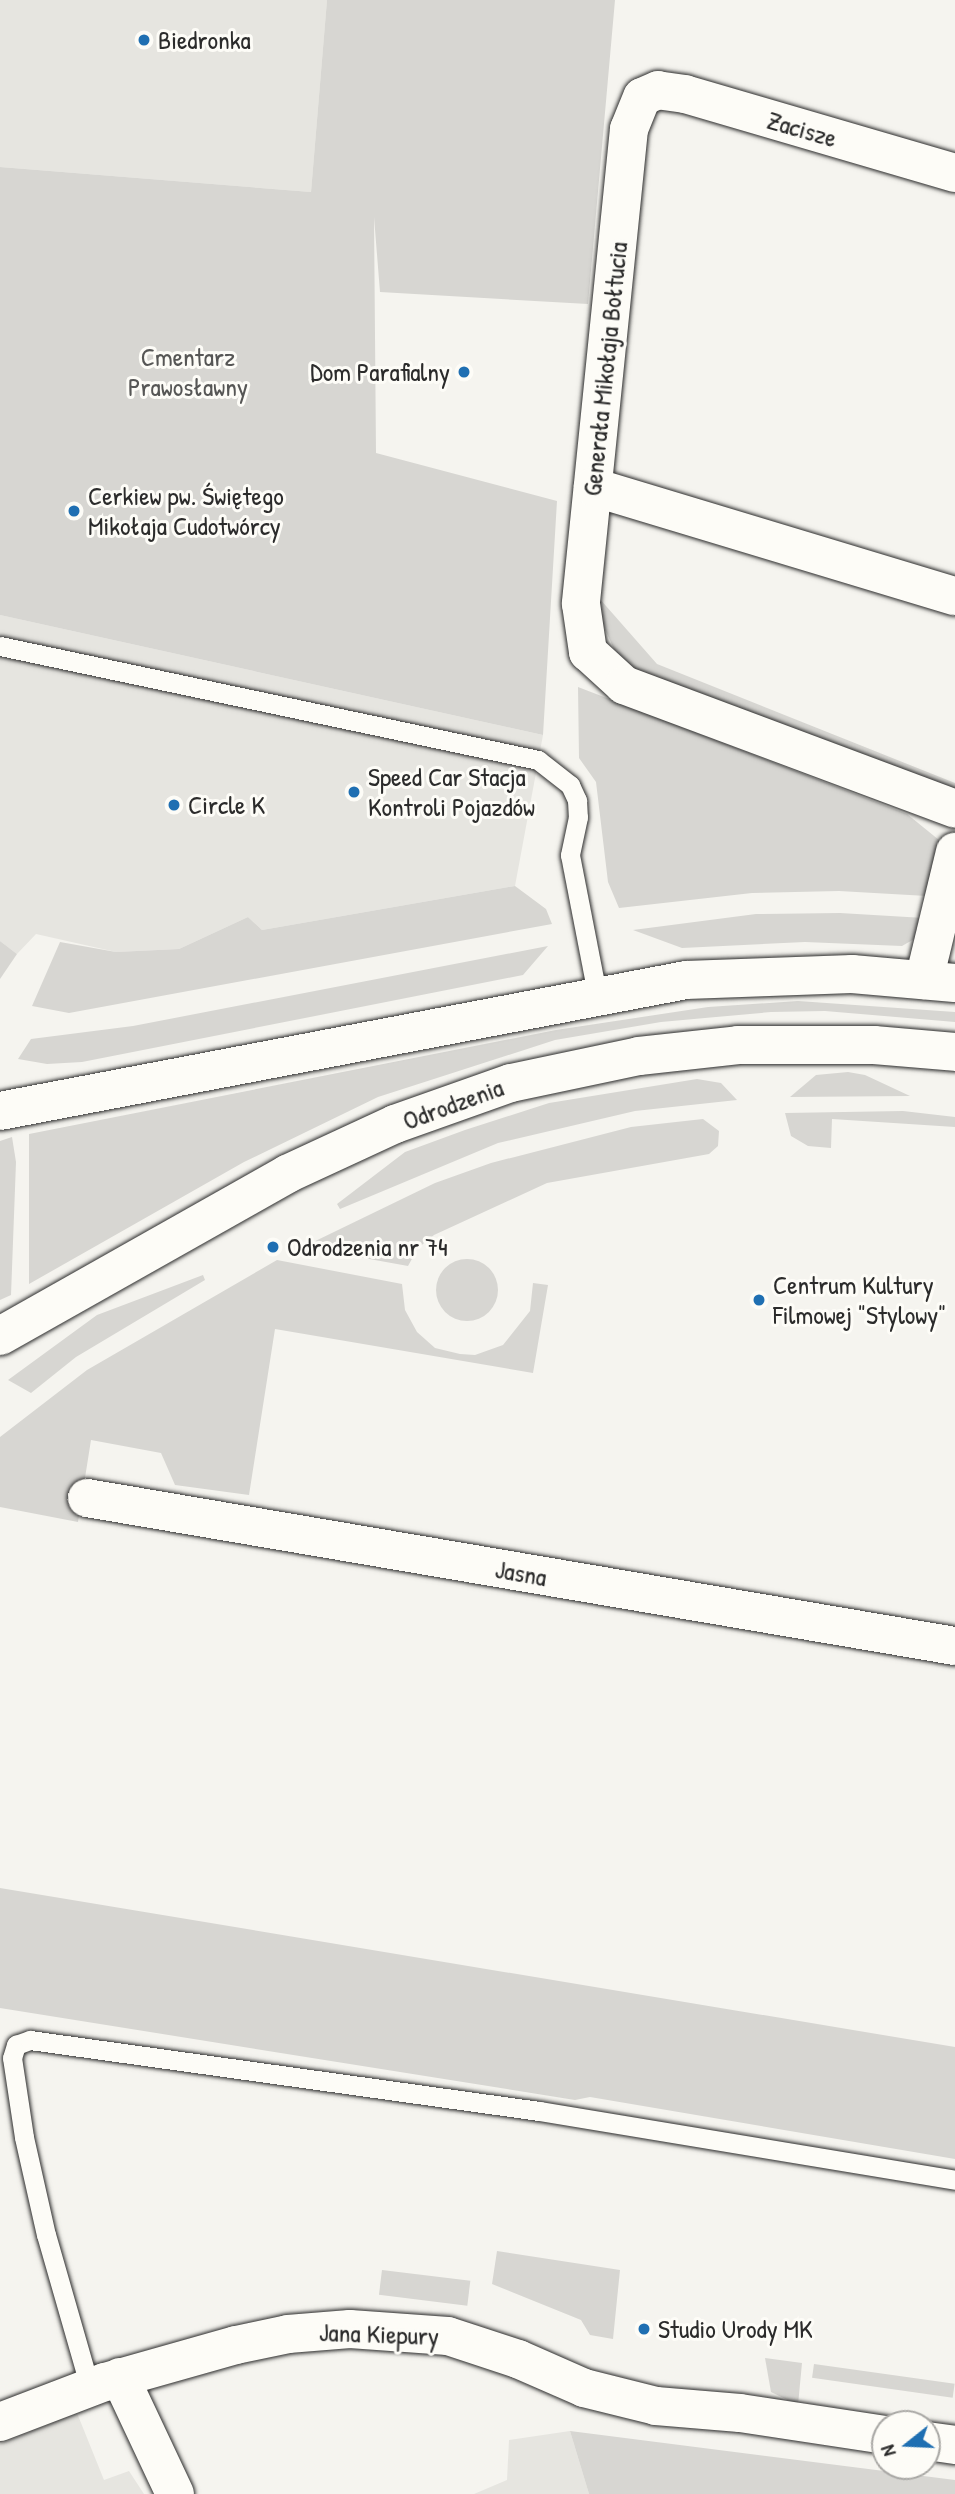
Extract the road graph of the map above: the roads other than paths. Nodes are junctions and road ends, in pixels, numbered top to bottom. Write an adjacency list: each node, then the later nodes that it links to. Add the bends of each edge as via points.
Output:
1 (649, 92): 2 (street, Zacisze, via 685,94); 3 (street, Generała Mikołaja Bołtucia, via 635,105 629,129)
2 (955, 173)
3 (593, 487): 4 (street); 6 (street, Generała Mikołaja Bołtucia, via 581,604 588,652 624,685)
4 (955, 596)
5 (0, 646): 9 (lane, via 538,760 570,785 577,800 570,855)
6 (955, 809)
7 (955, 852): 8 (street)
8 (940, 981): 9 (street, via 852,974 774,975 686,980)
9 (597, 994): 11 (street)
10 (955, 1052): 12 (street, Odrodzenia, via 874,1045 738,1045 639,1056 512,1083 405,1120 297,1169)
11 (0, 1111)
12 (0, 1336)
13 (87, 1498): 14 (street, Jasna)
14 (955, 1646)
15 (955, 2180): 16 (lane, via 539,2111 30,2040 16,2045 12,2057 24,2137 46,2235)
16 (105, 2383): 17 (street, Jana Kiepury); 18 (street, Jana Kiepury, via 288,2334 401,2331 461,2340 584,2388 656,2406); 19 (street)
17 (0, 2422)
18 (871, 2433)
19 (175, 2494)

